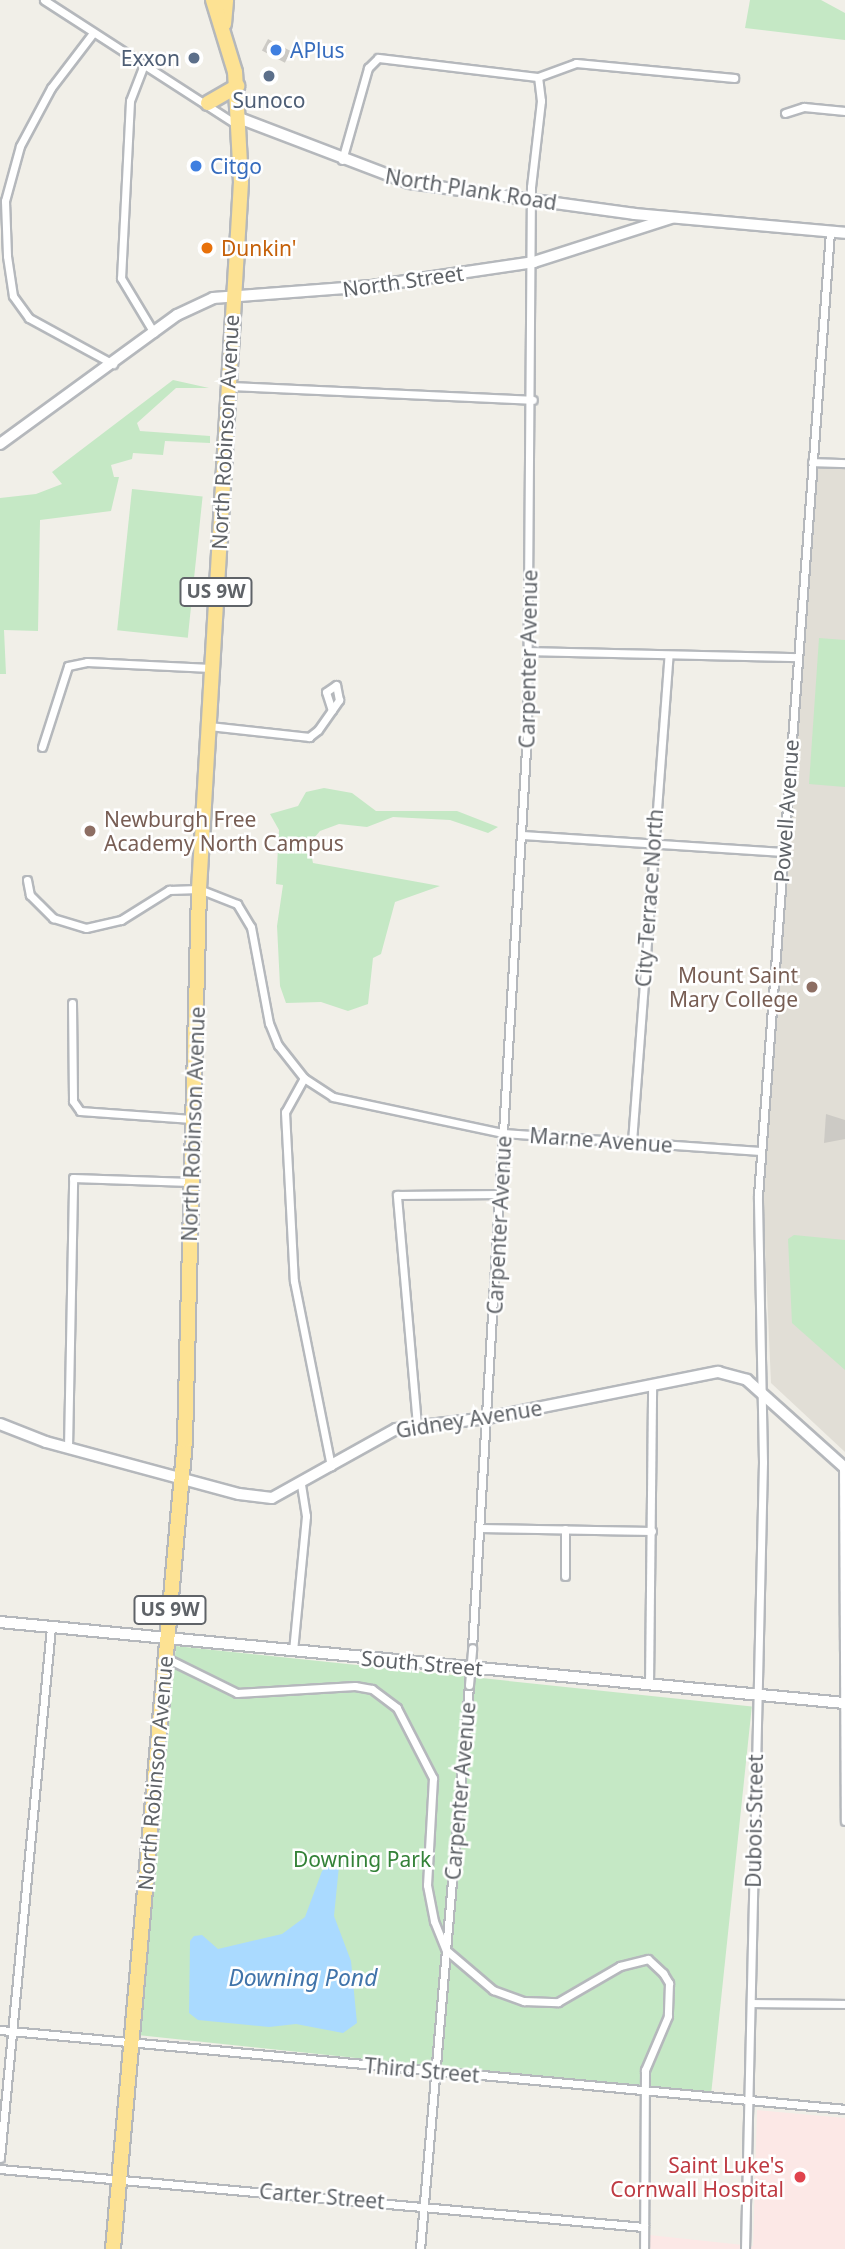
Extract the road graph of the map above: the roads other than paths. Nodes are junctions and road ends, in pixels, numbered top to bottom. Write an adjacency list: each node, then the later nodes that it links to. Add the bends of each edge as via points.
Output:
1 (44, 0): 5 (street, North Plank Road)
2 (213, 0): 4 (highway, North Robinson Avenue / US 9W)
3 (226, 0): 4 (highway)
4 (224, 29): 9 (highway, North Robinson Avenue / US 9W)
5 (93, 33): 6 (street, North Plank Road); 16 (street, via 25,135)
6 (143, 67): 10 (street, North Plank Road); 24 (street, via 130,101 121,278)
7 (538, 77): 8 (street, via 576,64); 14 (street, via 378,58 368,68); 15 (street, Carpenter Avenue, via 541,101)
8 (734, 78)
9 (237, 86): 10 (highway); 13 (highway, North Robinson Avenue / US 9W)
10 (208, 103): 13 (street, North Plank Road)
11 (845, 111): 12 (street, via 804,107)
12 (785, 113)
13 (240, 123): 14 (street, North Plank Road); 23 (highway, North Robinson Avenue / US 9W)
14 (342, 161): 15 (street, North Plank Road, via 409,183)
15 (531, 200): 17 (street, North Plank Road); 22 (street, Carpenter Avenue)
16 (2, 201): 25 (street, via 7,256 20,309 42,328)
17 (634, 214): 18 (street, North Plank Road); 20 (street)
18 (671, 218): 19 (street, North Street); 20 (street, North Street)
19 (830, 231): 21 (street, North Street); 29 (street, Powell Avenue)
20 (629, 233): 22 (street, North Street)
21 (845, 233)
22 (534, 262): 23 (street, North Street, via 372,286); 27 (street, Carpenter Avenue)
23 (233, 295): 24 (street, North Street, via 194,305); 26 (highway, North Robinson Avenue / US 9W)
24 (155, 333): 25 (street, North Street)
25 (113, 364): 28 (street, North Street)
26 (228, 386): 27 (street); 34 (highway, North Robinson Avenue / US 9W)
27 (533, 400): 31 (street, Carpenter Avenue)
28 (0, 444)
29 (812, 462): 30 (street); 33 (street, Powell Avenue)
30 (845, 463)
31 (528, 651): 32 (street); 38 (street, Carpenter Avenue)
32 (669, 655): 33 (street); 39 (street, City Terrace North)
33 (797, 657): 40 (street, Powell Avenue)
34 (211, 668): 36 (highway, North Robinson Avenue / US 9W); 37 (street, via 87,662 68,666)
35 (332, 710): 36 (street, via 318,730 304,738)
36 (208, 726): 42 (highway, North Robinson Avenue / US 9W)
37 (42, 747)
38 (522, 835): 39 (street); 46 (street, Carpenter Avenue)
39 (654, 844): 40 (street); 47 (street, City Terrace North)
40 (783, 852): 48 (street, Powell Avenue)
41 (27, 880): 42 (street, via 30,895 53,918 86,928 121,920 169,890)
42 (200, 889): 44 (street, Marne Avenue, via 226,897 246,915 269,1023); 45 (highway, North Robinson Avenue / US 9W)
43 (72, 1003): 45 (street, via 73,1101 80,1111)
44 (304, 1078): 46 (street, Marne Avenue, via 346,1100); 57 (street, via 285,1112 294,1281)
45 (192, 1119): 49 (highway, North Robinson Avenue / US 9W)
46 (503, 1133): 47 (street, Marne Avenue); 50 (street, Carpenter Avenue)
47 (632, 1142): 48 (street, Marne Avenue)
48 (760, 1151): 52 (street, Powell Avenue)
49 (190, 1182): 56 (street, via 73,1178); 59 (highway, North Robinson Avenue / US 9W)
50 (500, 1194): 53 (street, Carpenter Avenue); 55 (street, via 397,1195)
51 (652, 1384): 52 (street, Gidney Avenue, via 718,1372 747,1380); 53 (street, Gidney Avenue); 63 (street)
52 (764, 1392): 58 (street, Gidney Avenue); 71 (street, Dubois Street)
53 (487, 1418): 55 (street, Gidney Avenue); 61 (street, Carpenter Avenue)
54 (0, 1424): 56 (street, Gidney Avenue)
55 (416, 1426): 57 (street, Gidney Avenue, via 377,1436)
56 (68, 1448): 59 (street, Gidney Avenue)
57 (331, 1466): 60 (street, Gidney Avenue)
58 (844, 1467): 72 (street)
59 (182, 1478): 60 (street, Gidney Avenue, via 272,1498); 67 (highway, North Robinson Avenue / US 9W)
60 (301, 1485): 68 (street, via 306,1516)
61 (480, 1528): 62 (street); 74 (street, Carpenter Avenue, bridge)
62 (565, 1529): 63 (street); 64 (street)
63 (652, 1531): 70 (street)
64 (565, 1576)
65 (0, 1622): 66 (street, South Street)
66 (51, 1627): 67 (street, South Street); 78 (street)
67 (167, 1638): 68 (street, South Street); 69 (highway, North Robinson Avenue / US 9W)
68 (293, 1651): 70 (street, South Street)
69 (166, 1657): 74 (street, via 237,1693 355,1686 372,1689 397,1708 433,1778 427,1885); 79 (highway, North Robinson Avenue / US 9W)
70 (649, 1685): 71 (street, South Street)
71 (758, 1695): 72 (street, South Street); 75 (street, Dubois Street)
72 (844, 1703): 73 (street)
73 (845, 1821)
74 (446, 1950): 80 (street, Carpenter Avenue); 81 (street, via 493,1990 543,2003 570,1996 606,1971 648,1959 663,1973 670,1994 668,2016 647,2062)
75 (751, 2003): 76 (street); 82 (street, Dubois Street)
76 (845, 2004)
77 (0, 2030): 78 (street, Third Street)
78 (14, 2031): 79 (street, Third Street); 84 (street)
79 (130, 2042): 80 (street, Third Street); 86 (highway, North Robinson Avenue / US 9W)
80 (438, 2071): 81 (street, Third Street); 87 (street, Carpenter Avenue)
81 (644, 2090): 82 (street, Third Street); 88 (street)
82 (750, 2100): 83 (street, Third Street); 92 (street, Dubois Street)
83 (845, 2109)
84 (0, 2158)
85 (0, 2169): 86 (street, Carter Street)
86 (120, 2178): 87 (street, Carter Street); 89 (highway, North Robinson Avenue / US 9W)
87 (424, 2204): 88 (street, Carter Street); 90 (street, Carpenter Avenue)
88 (645, 2227): 91 (street)
89 (113, 2249)
90 (420, 2249)
91 (644, 2249)
92 (745, 2249)

